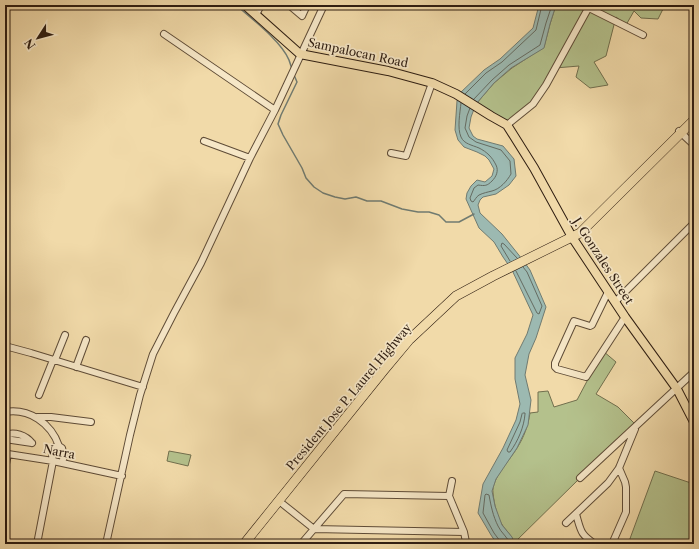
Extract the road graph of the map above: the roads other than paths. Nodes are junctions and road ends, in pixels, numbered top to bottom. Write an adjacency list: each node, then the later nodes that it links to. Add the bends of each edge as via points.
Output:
1 (245, 5): 7 (main road, Sampalocan Road)
2 (261, 5): 7 (street)
3 (289, 5): 4 (street, via 302,16)
4 (307, 5)
5 (324, 5): 10 (street)
6 (590, 6): 9 (street); 16 (street, via 533,104)
7 (256, 15): 10 (main road, Sampalocan Road)
8 (164, 34): 12 (street)
9 (643, 35)
10 (300, 54): 11 (main road, Sampalocan Road); 12 (street)
11 (432, 83): 14 (main road, Sampalocan Road, via 456,94); 20 (street, via 406,156)
12 (275, 110): 21 (street)
13 (694, 114): 17 (highway, President Jose P. Laurel Highway)
14 (491, 116): 16 (main road, J. Gonzales Street)
15 (694, 120): 17 (highway, President Jose P. Laurel Highway)
16 (507, 125): 23 (main road, J. Gonzales Street)
17 (680, 131): 19 (street); 23 (highway, President Jose P. Laurel Highway, via 580,234)
18 (204, 141): 21 (street)
19 (694, 145)
20 (391, 154)
21 (250, 158): 33 (street, via 201,262 153,354)
22 (694, 223): 25 (street)
23 (572, 237): 24 (main road, J. Gonzales Street); 52 (highway, President Jose P. Laurel Highway, via 456,296 409,340)
24 (608, 292): 25 (main road, J. Gonzales Street); 26 (street, via 592,325 574,321 555,367 586,377)
25 (615, 302): 26 (main road, J. Gonzales Street)
26 (625, 317): 34 (main road, J. Gonzales Street)
27 (65, 336): 30 (street)
28 (86, 340): 31 (street)
29 (5, 346): 30 (street)
30 (54, 360): 31 (street); 35 (street)
31 (76, 367): 33 (street)
32 (694, 372): 34 (street)
33 (143, 387): 48 (street)
34 (676, 389): 39 (main road, J. Gonzales Street); 40 (street)
35 (40, 395)
36 (5, 412): 37 (street, via 23,412)
37 (37, 417): 38 (street); 43 (street, via 52,432 57,440)
38 (91, 422)
39 (694, 422)
40 (637, 426): 46 (street); 49 (street)
41 (5, 435): 42 (street, via 17,434 28,438 32,443)
42 (5, 439)
43 (57, 446): 44 (street, via 53,449); 45 (street, via 62,448)
44 (53, 461): 45 (street, Narra); 47 (street, Narra, via 8,454); 57 (street)
45 (62, 463): 48 (street, Narra)
46 (619, 468): 53 (street, via 608,483); 63 (street, via 626,486 626,512)
47 (5, 469)
48 (122, 476): 58 (street)
49 (580, 478)
50 (452, 481): 51 (street)
51 (449, 496): 55 (street, via 344,494); 56 (street)
52 (279, 501): 55 (street); 59 (highway, President Jose P. Laurel Highway)
53 (576, 514): 54 (street); 62 (street, via 582,532)
54 (566, 523)
55 (314, 529): 56 (street); 60 (street)
56 (464, 532): 61 (street)
57 (37, 544)
58 (106, 544)
59 (244, 544)
60 (301, 544)
61 (464, 544)
62 (595, 544)
63 (612, 544)

